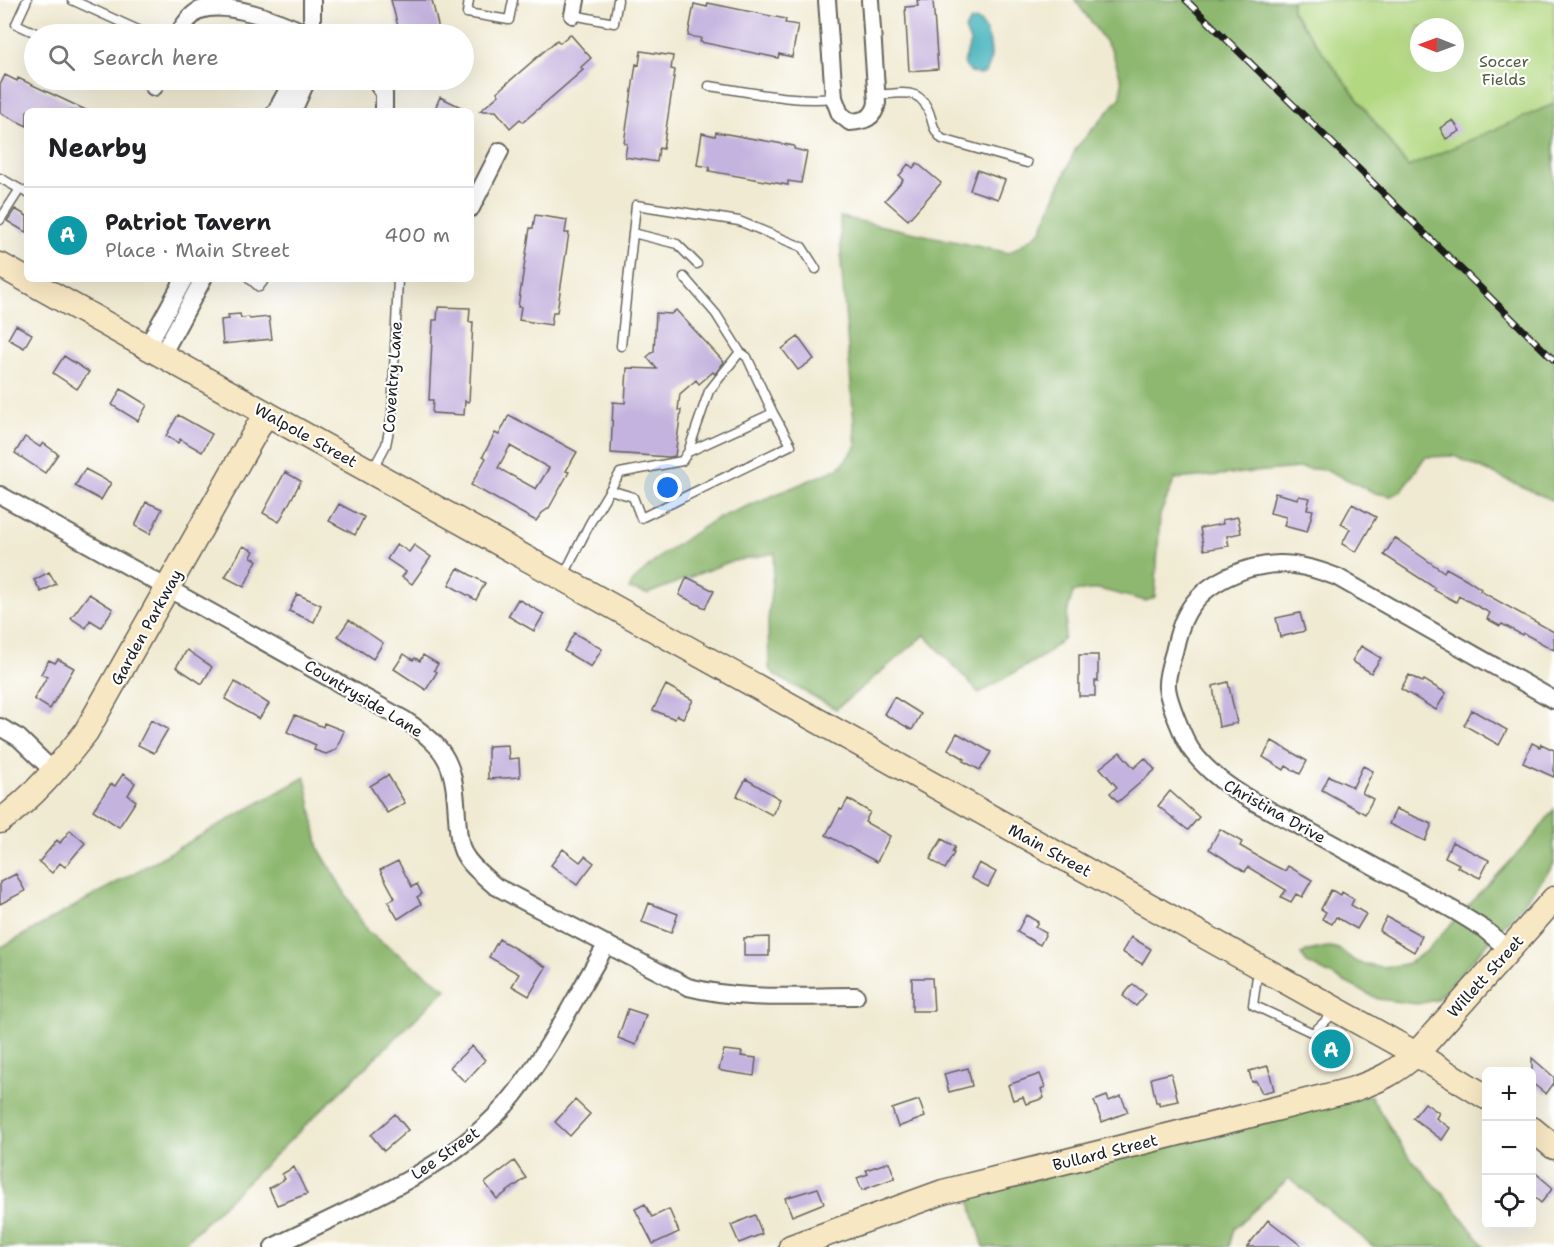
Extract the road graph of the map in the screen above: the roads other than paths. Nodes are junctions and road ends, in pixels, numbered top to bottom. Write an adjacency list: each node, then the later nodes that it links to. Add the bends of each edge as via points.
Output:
1 (27, 0): 15 (lane, via 16,24)
2 (72, 0): 11 (lane)
3 (312, 0): 14 (street)
4 (469, 0): 5 (lane, via 467,13 509,20)
5 (513, 0)
6 (618, 0): 10 (lane, via 614,23)
7 (828, 0): 21 (street)
8 (870, 0): 20 (street)
9 (228, 3): 12 (street, via 200,10); 13 (street)
10 (575, 8)
11 (125, 24)
12 (185, 24)
13 (283, 24)
14 (312, 24)
15 (24, 28)
16 (709, 86): 21 (lane, via 797,99)
17 (288, 90): 22 (street)
18 (303, 90): 23 (street)
19 (382, 90): 24 (street)
20 (877, 95): 21 (street, via 871,116 858,122 844,119); 26 (lane, via 918,95 928,107 942,139)
21 (834, 98)
22 (278, 108)
23 (294, 108)
24 (384, 108)
25 (500, 151): 29 (street)
26 (1027, 163)
27 (0, 178): 28 (lane)
28 (23, 191): 30 (lane)
29 (474, 202)
30 (0, 220)
31 (633, 233): 32 (lane, via 677,244); 34 (lane, via 636,205 739,221 802,247); 41 (lane)
32 (697, 264)
33 (0, 265): 36 (main road, Walpole Street)
34 (816, 269)
35 (684, 277): 43 (lane, via 716,314)
36 (24, 278)
37 (30, 282): 42 (main road, Walpole Street)
38 (183, 282): 42 (street)
39 (201, 282): 42 (street)
40 (398, 282): 47 (lane, Coventry Lane, via 390,431)
41 (621, 346)
42 (154, 351): 44 (main road, Walpole Street)
43 (740, 352): 45 (lane, via 747,357); 46 (lane, via 709,390)
44 (266, 413): 47 (main road, Walpole Street); 51 (main road, Garden Parkway)
45 (772, 413): 46 (lane); 48 (lane, via 791,445 641,518 633,497)
46 (688, 452): 48 (lane, via 674,464 620,473)
47 (372, 472): 50 (main road, Walpole Street)
48 (610, 490): 50 (lane)
49 (0, 495): 51 (street, Countryside Lane)
50 (563, 578): 52 (main road, Walpole Street)
51 (168, 586): 55 (main road, Garden Parkway, via 86,732); 58 (street, Countryside Lane, via 426,735 443,753 453,774 459,837 464,853 476,869 495,886)
52 (612, 605): 60 (main road, Main Street)
53 (1554, 700): 59 (street, Christina Drive, via 1337,577 1294,565 1278,564 1239,572 1208,588 1181,624 1171,663 1167,687 1186,741 1222,783 1455,911)
54 (0, 727): 55 (street, via 19,738)
55 (53, 771): 56 (main road, Garden Parkway)
56 (0, 821)
57 (1554, 899): 59 (main road, Willett Street)
58 (607, 944): 61 (street, Countryside Lane, via 688,987 717,995); 67 (street, Lee Street, via 513,1096 473,1136 398,1185)
59 (1509, 950): 63 (main road, Willett Street)
60 (1258, 966): 62 (main road, Main Street); 62 (lane, via 1253,1005 1313,1033)
61 (856, 996)
62 (1338, 1010): 63 (main road, Main Street)
63 (1416, 1054): 64 (main road, Main Street); 68 (main road, Bullard Street, via 1390,1075 1351,1090 943,1192)
64 (1482, 1095)
65 (1536, 1133): 66 (main road)
66 (1554, 1148)
67 (273, 1247)
68 (791, 1247)

